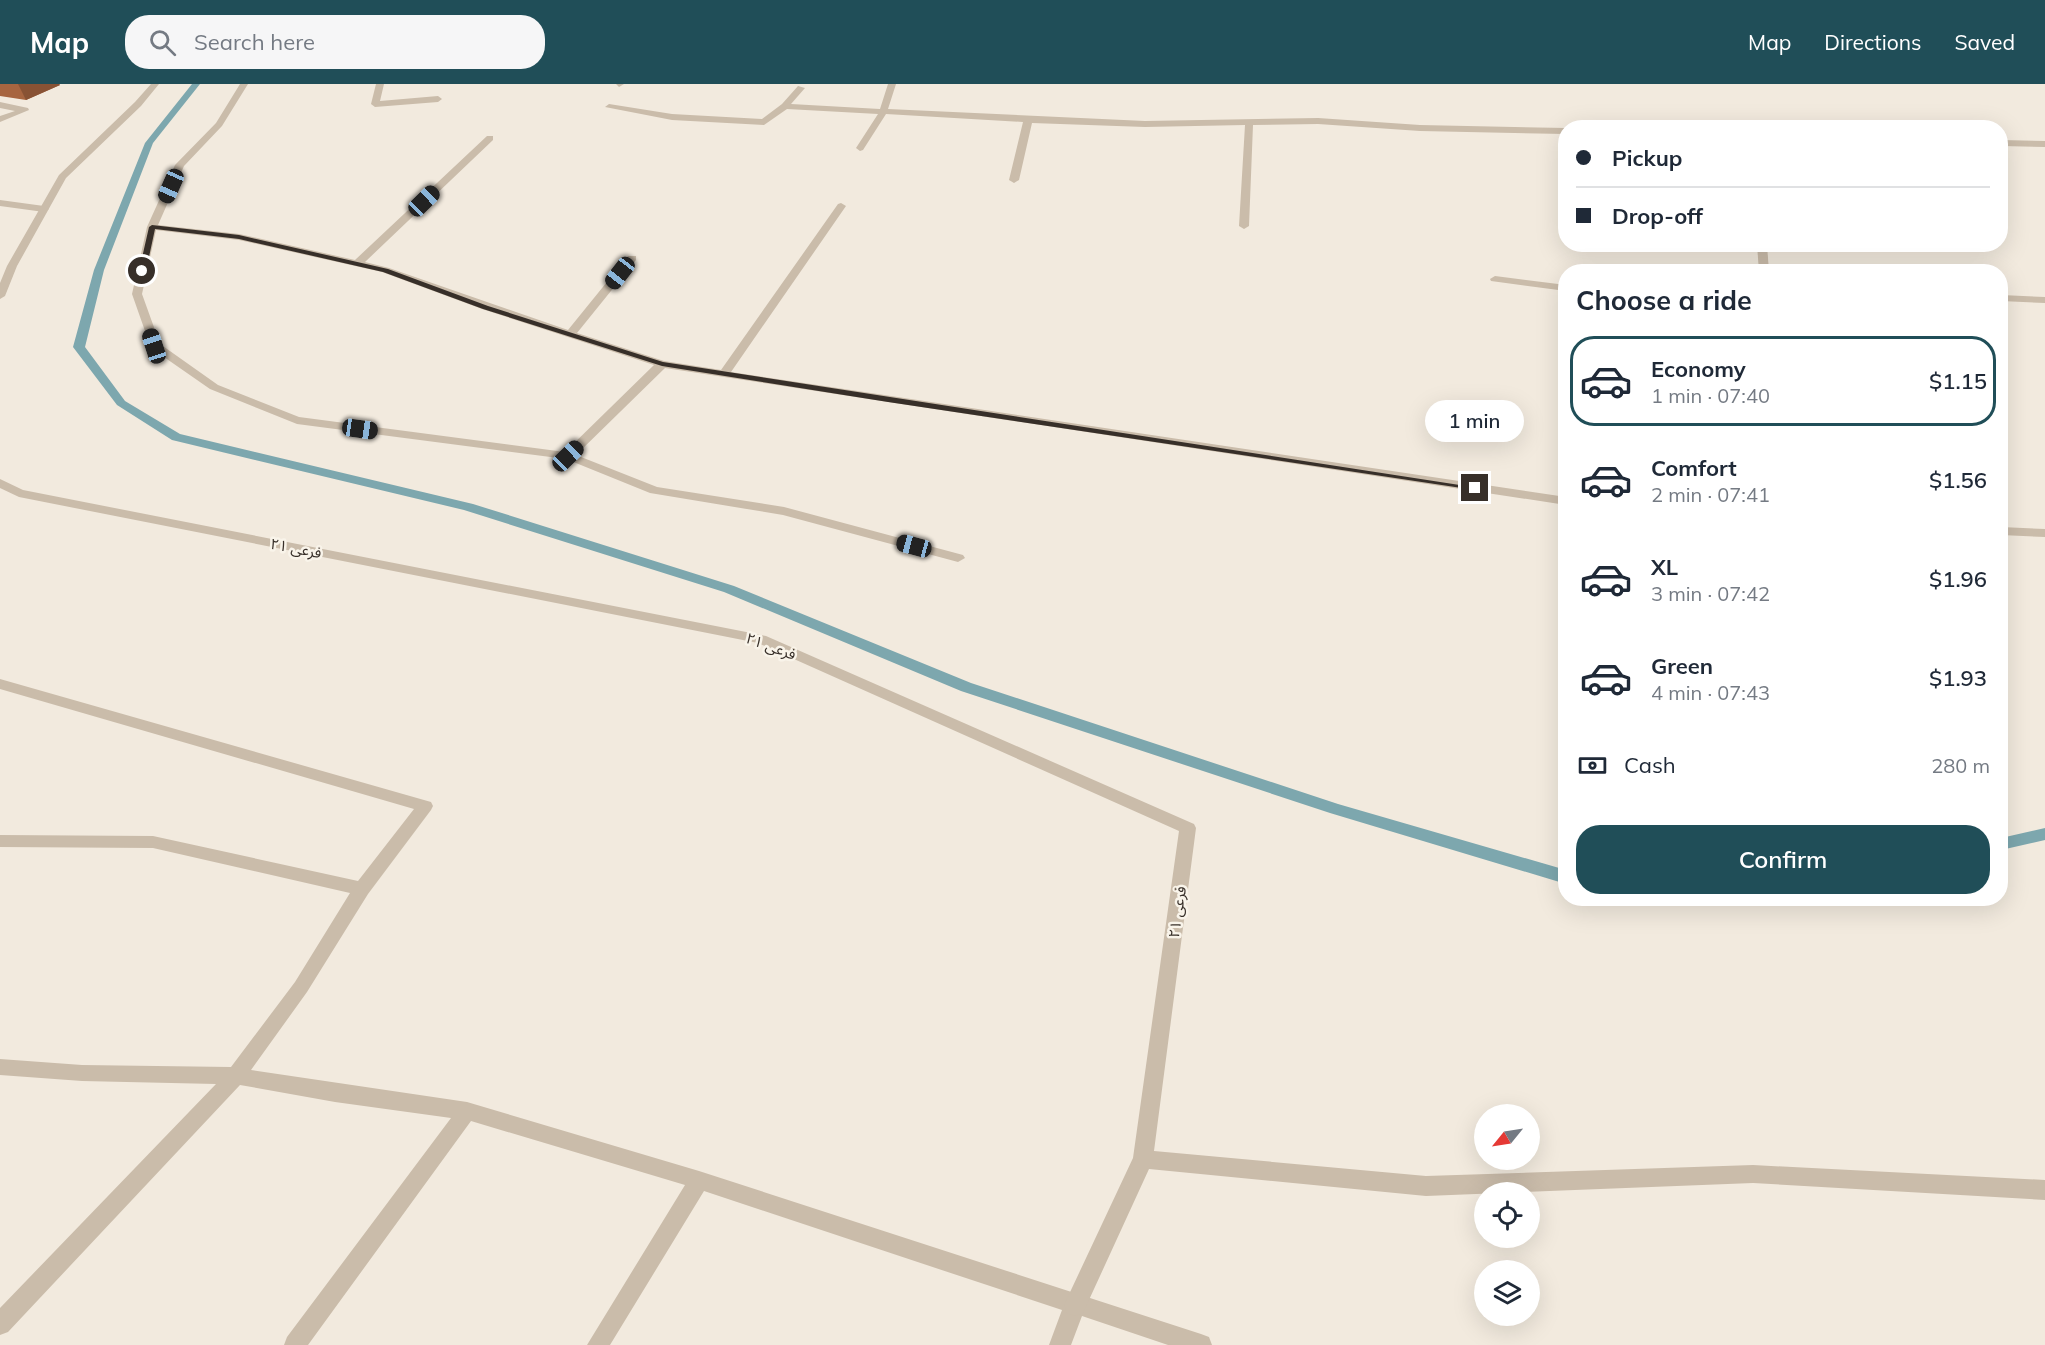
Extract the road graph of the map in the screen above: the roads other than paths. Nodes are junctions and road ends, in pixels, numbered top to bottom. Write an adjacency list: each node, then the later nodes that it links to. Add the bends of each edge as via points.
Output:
1 (155, 84): 22 (street, via 62,177)
2 (244, 84): 24 (street, via 219,124 180,165)
3 (380, 84): 6 (street, via 375,104)
4 (892, 84): 10 (street)
5 (801, 88): 8 (street)
6 (438, 99)
7 (0, 105): 11 (street, via 25,110)
8 (785, 106): 9 (street, via 764,122 672,117); 10 (street)
9 (609, 108)
10 (883, 113): 12 (street); 18 (street)
11 (0, 119)
12 (1028, 120): 13 (street); 19 (street)
13 (1249, 122): 14 (street); 23 (street)
14 (1558, 131)
15 (490, 138): 26 (street)
16 (2008, 143): 17 (street)
17 (2045, 144)
18 (860, 148)
19 (1014, 180)
20 (0, 203): 22 (street)
21 (841, 206): 34 (street)
22 (44, 209): 29 (street)
23 (1244, 226)
24 (152, 227): 26 (street, via 239,237); 35 (street, via 137,294 154,346 214,387 297,420)
25 (632, 258): 32 (street)
26 (357, 264): 32 (street, via 385,270)
27 (1495, 279): 28 (street)
28 (1558, 287)
29 (0, 296)
30 (2008, 298): 31 (street)
31 (2045, 300)
32 (571, 334): 33 (street)
33 (662, 364): 34 (street); 35 (street)
34 (724, 374): 37 (street)
35 (568, 456): 40 (street, via 654,490 784,511)
36 (0, 483): 47 (street, فرعی ۲۱, via 19,493 761,639 1188,828)
37 (1558, 500)
38 (2008, 531): 39 (street)
39 (2045, 533)
40 (958, 558)
41 (0, 684): 43 (street, via 424,806)
42 (0, 841): 43 (street, via 153,842)
43 (362, 889): 45 (street, via 301,987)
44 (0, 1067): 45 (street)
45 (236, 1076): 46 (street); 51 (street)
46 (466, 1111): 48 (street); 52 (street)
47 (1143, 1160): 49 (street, via 1426,1186 1753,1174); 50 (street)
48 (699, 1180): 50 (street); 53 (street)
49 (2045, 1190)
50 (1075, 1305): 54 (street); 55 (street)
51 (0, 1324)
52 (295, 1345)
53 (598, 1345)
54 (1060, 1345)
55 (1201, 1345)

